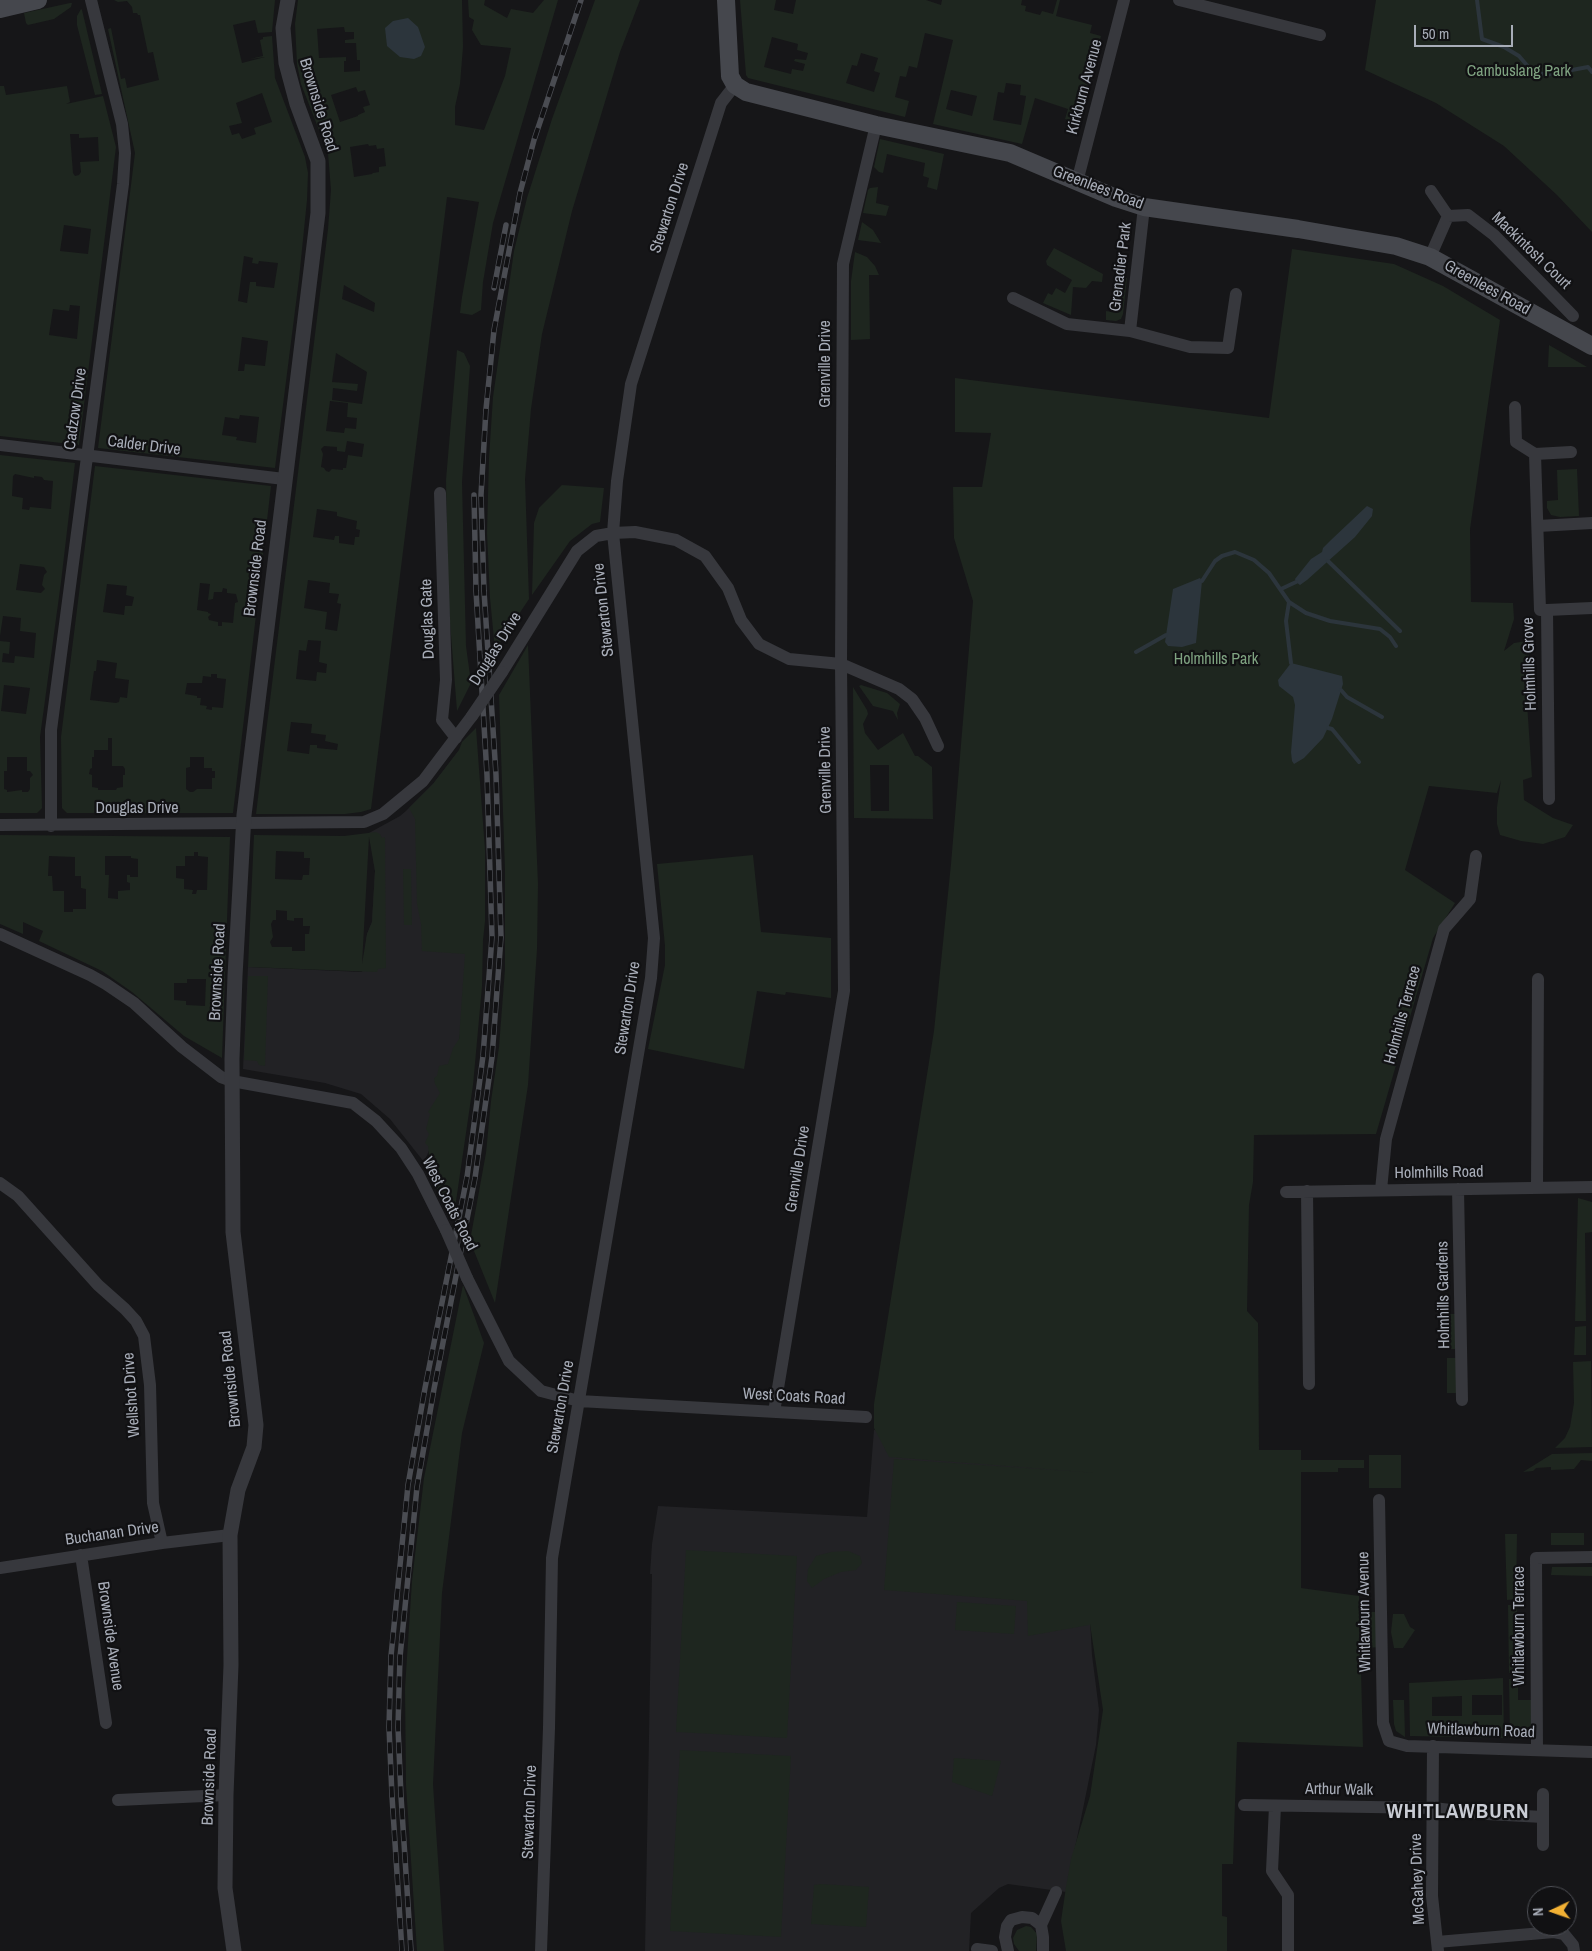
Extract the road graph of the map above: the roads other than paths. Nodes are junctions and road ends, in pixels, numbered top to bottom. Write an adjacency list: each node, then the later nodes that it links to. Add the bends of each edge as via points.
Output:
1 (38, 0): 7 (main road)
2 (91, 0): 25 (street, Cadzow Drive, via 122,124 125,153)
3 (288, 0): 26 (street, Brownside Road, via 284,28 286,63 315,151 319,174 318,213)
4 (726, 0): 9 (main road, via 730,76)
5 (1124, 0): 11 (street, Kirkburn Avenue)
6 (1179, 0): 8 (street)
7 (0, 8)
8 (1320, 35)
9 (735, 85): 10 (main road, Greenlees Road, via 746,92); 30 (street, Stewarton Drive, via 720,103 631,384)
10 (876, 125): 11 (main road, Greenlees Road, via 1010,153); 33 (street, Grenville Drive, via 843,264)
11 (1077, 182): 13 (main road, Greenlees Road)
12 (1431, 191): 14 (street)
13 (1144, 207): 15 (main road, Greenlees Road, via 1396,246); 19 (street, Grenadier Park)
14 (1448, 216): 15 (street); 18 (street, Mackintosh Court, via 1468,215 1494,235)
15 (1430, 257): 20 (main road, Greenlees Road)
16 (1236, 294): 19 (street, Grenadier Park, via 1228,348 1190,347)
17 (1013, 298): 19 (street, Grenadier Park, via 1067,324)
18 (1573, 316)
19 (1130, 331)
20 (1592, 346)
21 (1515, 407): 24 (street, via 1516,442)
22 (0, 446): 25 (street, Calder Drive)
23 (1570, 452): 24 (street)
24 (1535, 454): 29 (street)
25 (86, 456): 26 (street, Calder Drive); 39 (street, Cadzow Drive, via 51,730)
26 (284, 479): 37 (street, Brownside Road)
27 (440, 493): 34 (street, Douglas Gate, via 446,680 442,720)
28 (1592, 523): 29 (street)
29 (1538, 526): 32 (street, Holmhills Grove, via 1540,610)
30 (613, 533): 33 (street, Douglas Drive, via 635,532 676,540 705,556 728,588 741,620 759,644 788,659); 34 (street, Douglas Drive, bridge, via 596,536 577,552 502,672); 53 (street, Stewarton Drive, via 654,938 651,978)
31 (1592, 608): 32 (street)
32 (1547, 610): 36 (street, Holmhills Grove)
33 (841, 664): 35 (street, Douglas Drive, via 899,689 912,699); 54 (street, Grenville Drive, via 844,990)
34 (456, 738): 37 (street, Douglas Drive, via 423,781 383,814 364,822)
35 (938, 746)
36 (1549, 799)
37 (242, 824): 39 (street, Douglas Drive); 43 (street, Brownside Road)
38 (0, 825): 39 (street, Douglas Drive)
39 (52, 826)
40 (1476, 856): 48 (street, Holmhills Terrace, via 1470,899 1444,929 1386,1139)
41 (0, 934): 43 (street, West Coats Road, via 106,984 199,1061)
42 (1538, 979): 45 (street)
43 (232, 1081): 53 (street, West Coats Road, bridge, via 353,1103 376,1121 401,1148 418,1174 509,1361 541,1390); 57 (street, Brownside Road, via 233,1232 256,1425 254,1447 238,1490)
44 (1, 1185): 58 (street, Wellshot Drive, via 25,1203 98,1285 126,1309 144,1336 150,1385 153,1502)
45 (1537, 1188): 46 (street, Holmhills Road); 47 (street, Holmhills Road)
46 (1592, 1188)
47 (1458, 1189): 48 (street, Holmhills Road); 52 (street, Holmhills Gardens)
48 (1380, 1190): 50 (street, Holmhills Road)
49 (1286, 1192): 50 (street, Holmhills Road)
50 (1307, 1192): 51 (street)
51 (1309, 1384)
52 (1462, 1400)
53 (579, 1401): 54 (street, West Coats Road); 81 (street, Stewarton Drive, via 552,1558)
54 (774, 1412): 55 (street, West Coats Road)
55 (866, 1417)
56 (1379, 1500): 63 (street, Whitlawburn Avenue)
57 (230, 1535): 58 (street, Buchanan Drive); 68 (street, Brownside Road, via 231,1665)
58 (162, 1543): 59 (street, Buchanan Drive)
59 (81, 1555): 61 (street, Buchanan Drive); 62 (street, Brownside Avenue)
60 (1592, 1557): 65 (street, Whitlawburn Terrace, via 1536,1558)
61 (0, 1568)
62 (106, 1723)
63 (1383, 1723): 64 (street, Whitlawburn Road, via 1389,1741 1407,1746)
64 (1433, 1746): 65 (street, Whitlawburn Road); 72 (street, McGahey Drive)
65 (1537, 1749): 66 (street, Whitlawburn Road)
66 (1592, 1752)
67 (1543, 1794): 73 (street)
68 (226, 1795): 69 (street); 80 (street, Brownside Road, via 225,1888)
69 (118, 1800)
70 (1244, 1805): 71 (street, Arthur Walk)
71 (1275, 1806): 72 (street, Arthur Walk); 84 (street, via 1272,1871 1288,1894)
72 (1433, 1808): 73 (street, Arthur Walk); 77 (street, McGahey Drive, via 1432,1896)
73 (1543, 1817): 74 (street)
74 (1543, 1844)
75 (1056, 1892): 76 (street)
76 (1040, 1925): 79 (street, via 1032,1918 1022,1916 1011,1920 1006,1926); 83 (street)
77 (1438, 1947): 85 (street, via 1554,1932 1564,1934 1574,1945)
78 (978, 1949): 82 (street)
79 (1008, 1950): 82 (street)
80 (234, 1951)
81 (541, 1951)
82 (993, 1951)
83 (1043, 1951)
84 (1288, 1951)
85 (1574, 1951)

